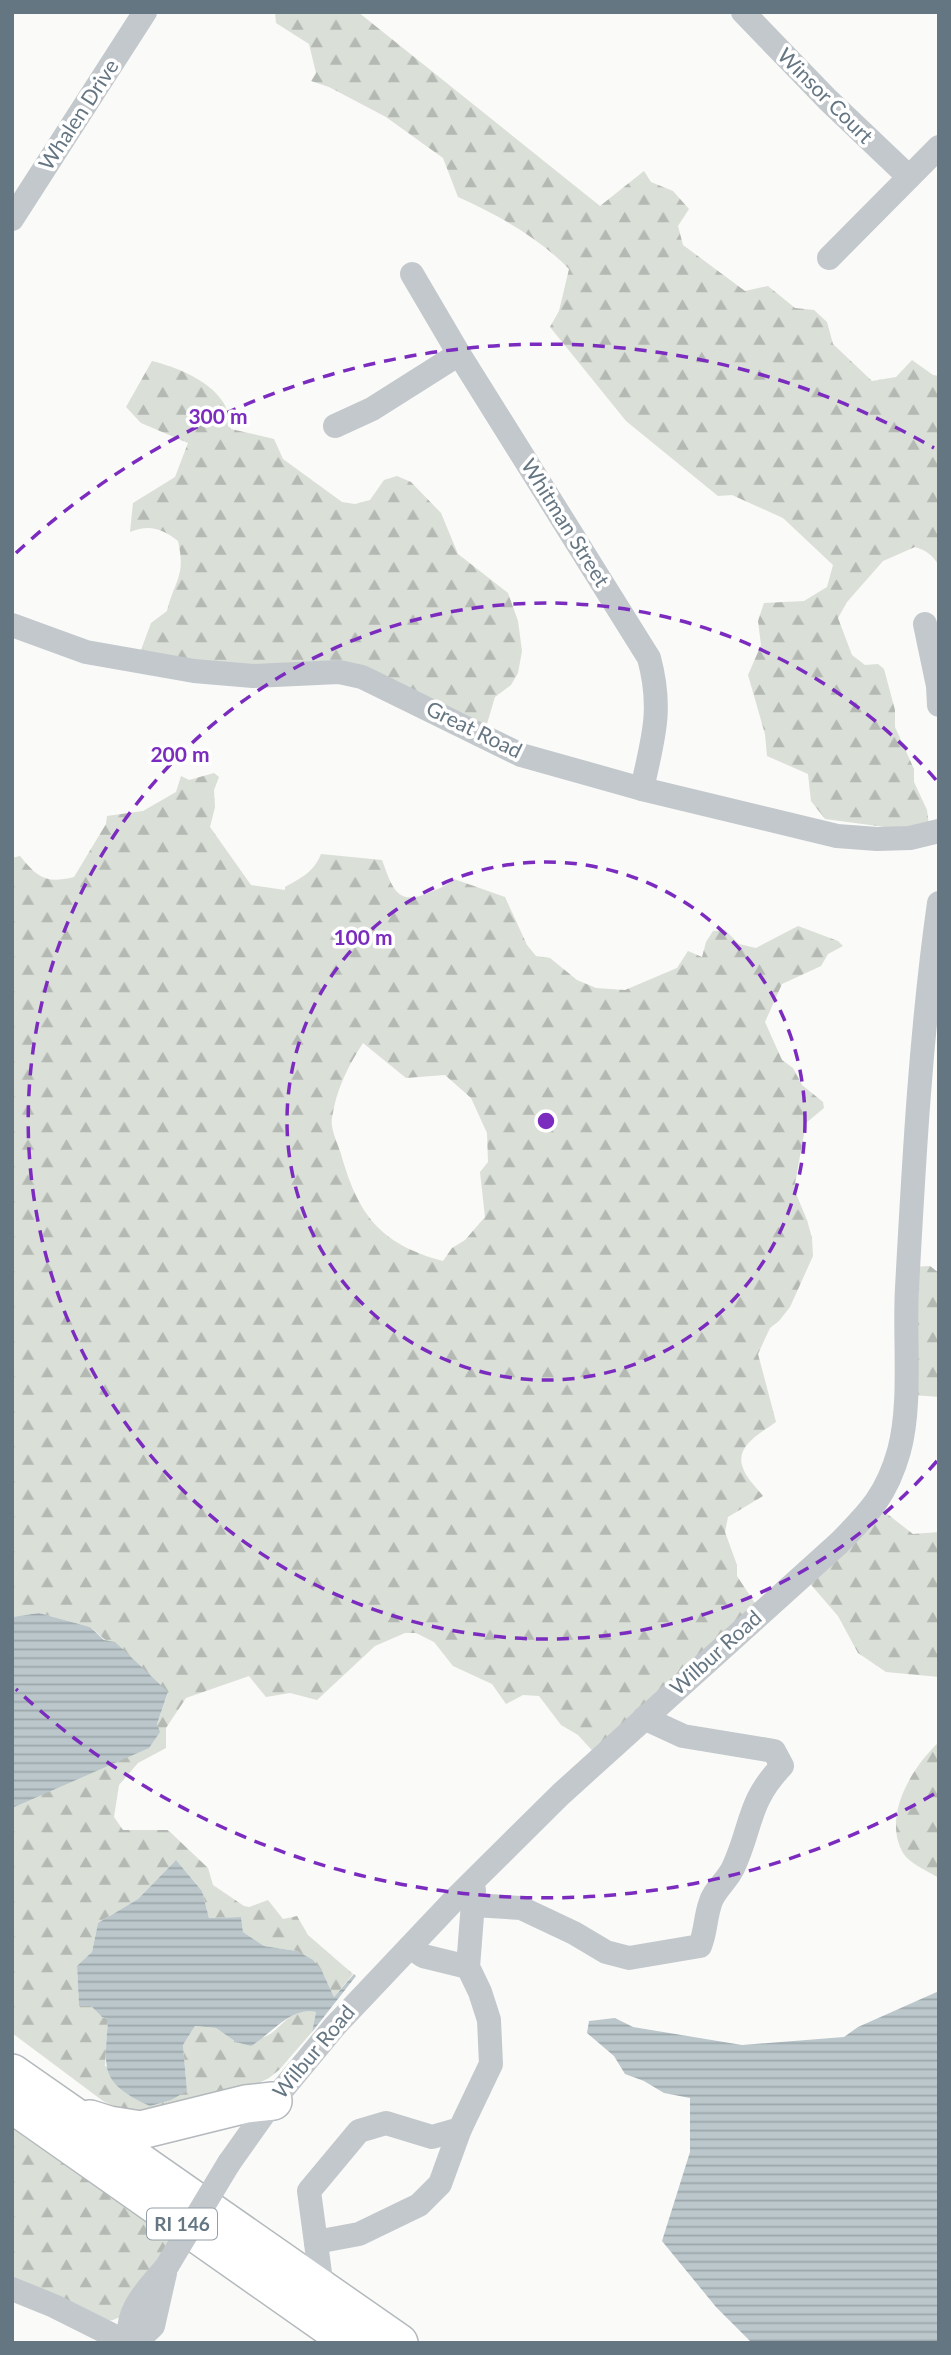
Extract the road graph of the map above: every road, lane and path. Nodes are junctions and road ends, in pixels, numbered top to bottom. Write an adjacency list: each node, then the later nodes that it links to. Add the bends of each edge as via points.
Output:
1 (145, 12): 5 (street, Whalen Drive)
2 (743, 12): 4 (street, Winsor Court)
3 (939, 147): 4 (street)
4 (909, 177): 6 (street)
5 (12, 219)
6 (829, 258)
7 (412, 274): 8 (street, Whitman Street)
8 (459, 354): 9 (street, via 372,409); 13 (street, Whitman Street, via 649,658 656,683 657,718)
9 (335, 426)
10 (925, 624): 12 (street)
11 (12, 625): 13 (street, Great Road, via 86,652 182,670 253,676 339,672 362,677 521,755)
12 (939, 705)
13 (642, 789): 14 (street, Great Road, via 837,836 911,838)
14 (939, 831)
15 (939, 903): 16 (street, Wilbur Road, via 922,1048 910,1225 905,1428 892,1474 882,1496 839,1543)
16 (644, 1718): 17 (street, Wilbur Road); 18 (street, via 682,1736 774,1751 782,1766 765,1783 733,1868 710,1902 700,1947 629,1958 606,1952 521,1908)
17 (475, 1879): 18 (street); 19 (street, Wilbur Road)
18 (473, 1905): 20 (street)
19 (410, 1947): 20 (street, via 423,1956); 22 (street, Wilbur Road, via 349,2010)
20 (468, 1967): 25 (street, via 489,2020 491,2064)
21 (12, 2073): 24 (highway, RI 146)
22 (273, 2101): 24 (highway, via 141,2130); 29 (street, Wilbur Road, bridge, via 131,2315)
23 (12, 2104): 30 (highway, RI 146)
24 (68, 2112): 27 (highway, RI 146)
25 (460, 2129): 26 (street, via 440,2184 419,2205 359,2234); 26 (street, via 432,2137 386,2123 359,2131 309,2191)
26 (316, 2242): 27 (street)
27 (322, 2288): 31 (highway, RI 146)
28 (12, 2289): 29 (street)
29 (131, 2343)
30 (352, 2343)
31 (400, 2343)

